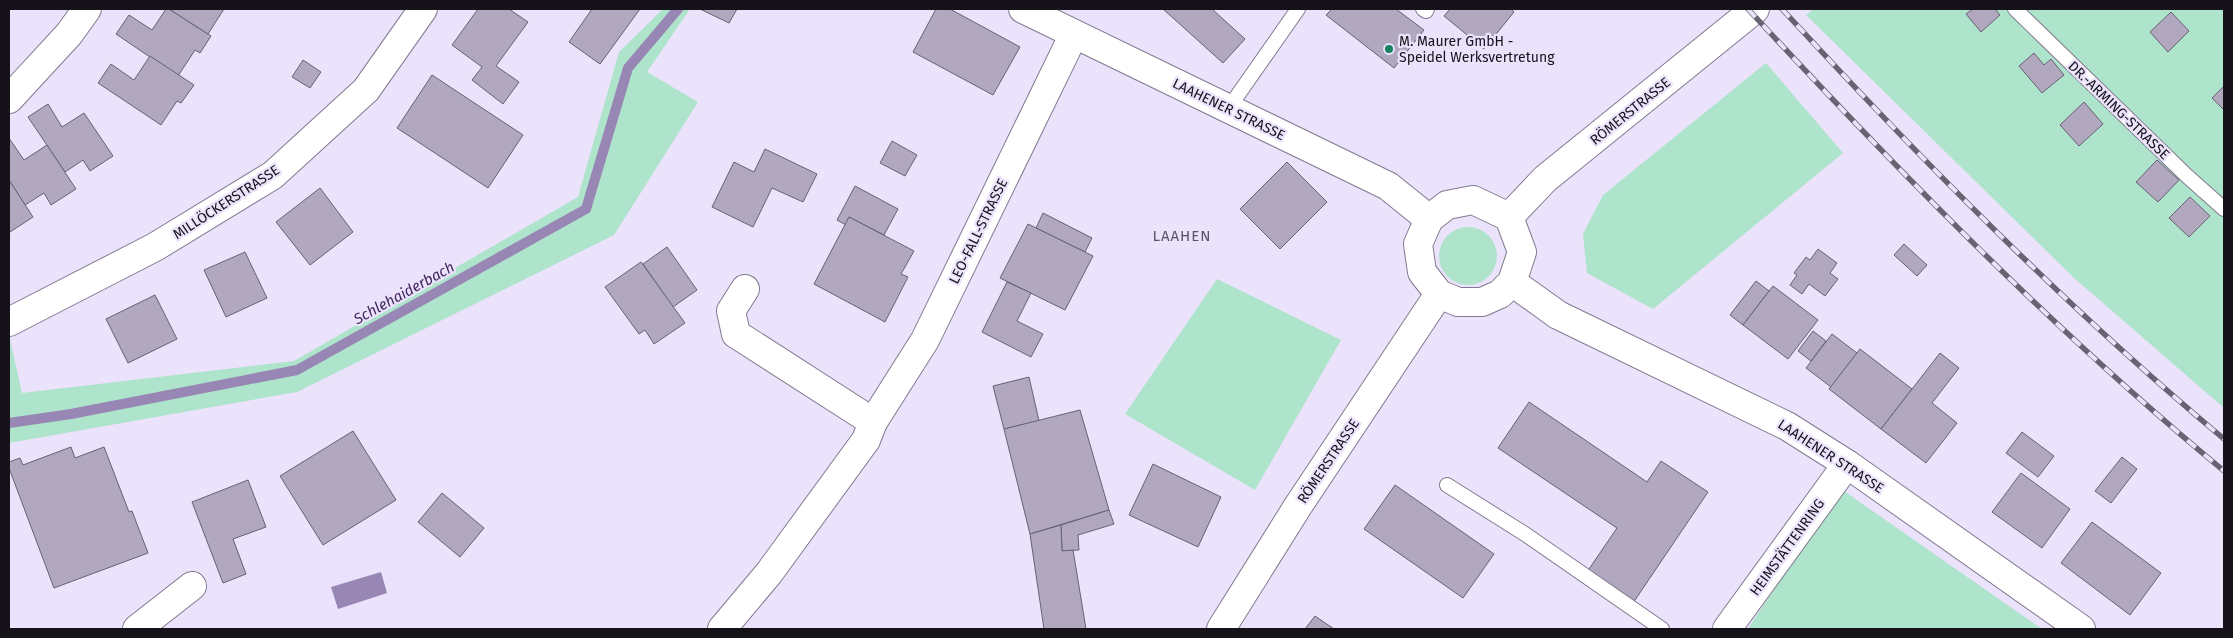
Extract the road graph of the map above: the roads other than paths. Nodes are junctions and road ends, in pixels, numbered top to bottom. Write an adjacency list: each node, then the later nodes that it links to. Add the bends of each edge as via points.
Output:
1 (87, 9): 10 (street, via 69,34)
2 (424, 9): 18 (street, MILLÖCKERSTRASSE, via 366,90 273,175 155,247)
3 (1023, 9): 9 (street, LAAHENER STRASSE)
4 (1298, 9): 11 (lane)
5 (1423, 9): 6 (lane)
6 (1427, 9)
7 (1755, 9): 13 (street, RÖMERSTRASSE, via 1545,179)
8 (2015, 9): 12 (lane, DR.-ARMING-STRASSE)
9 (1074, 34): 11 (street, LAAHENER STRASSE); 19 (street, LEO-FALL-STRASSE, via 925,340)
10 (9, 99)
11 (1228, 109): 14 (street, LAAHENER STRASSE, via 1388,186)
12 (2224, 209)
13 (1509, 217): 14 (street, via 1473,200 1447,205); 15 (street, via 1522,252)
14 (1429, 220): 17 (street, via 1418,244 1420,262 1422,272)
15 (1512, 282): 17 (street, via 1500,294 1482,302 1458,302); 20 (street, LAAHENER STRASSE, via 1558,315 1787,426)
16 (744, 289): 19 (street, via 731,311 736,334)
17 (1439, 294): 25 (street, RÖMERSTRASSE, via 1298,506)
18 (9, 322)
19 (874, 422): 24 (street, LEO-FALL-STRASSE, via 866,440 775,566)
20 (1847, 464): 27 (street, HEIMSTÄTTENRING); 28 (street, LAAHENER STRASSE)
21 (1447, 485): 26 (lane, via 1526,534)
22 (192, 586): 23 (street)
23 (137, 629)
24 (722, 629)
25 (1221, 629)
26 (1662, 629)
27 (1727, 629)
28 (2081, 629)

